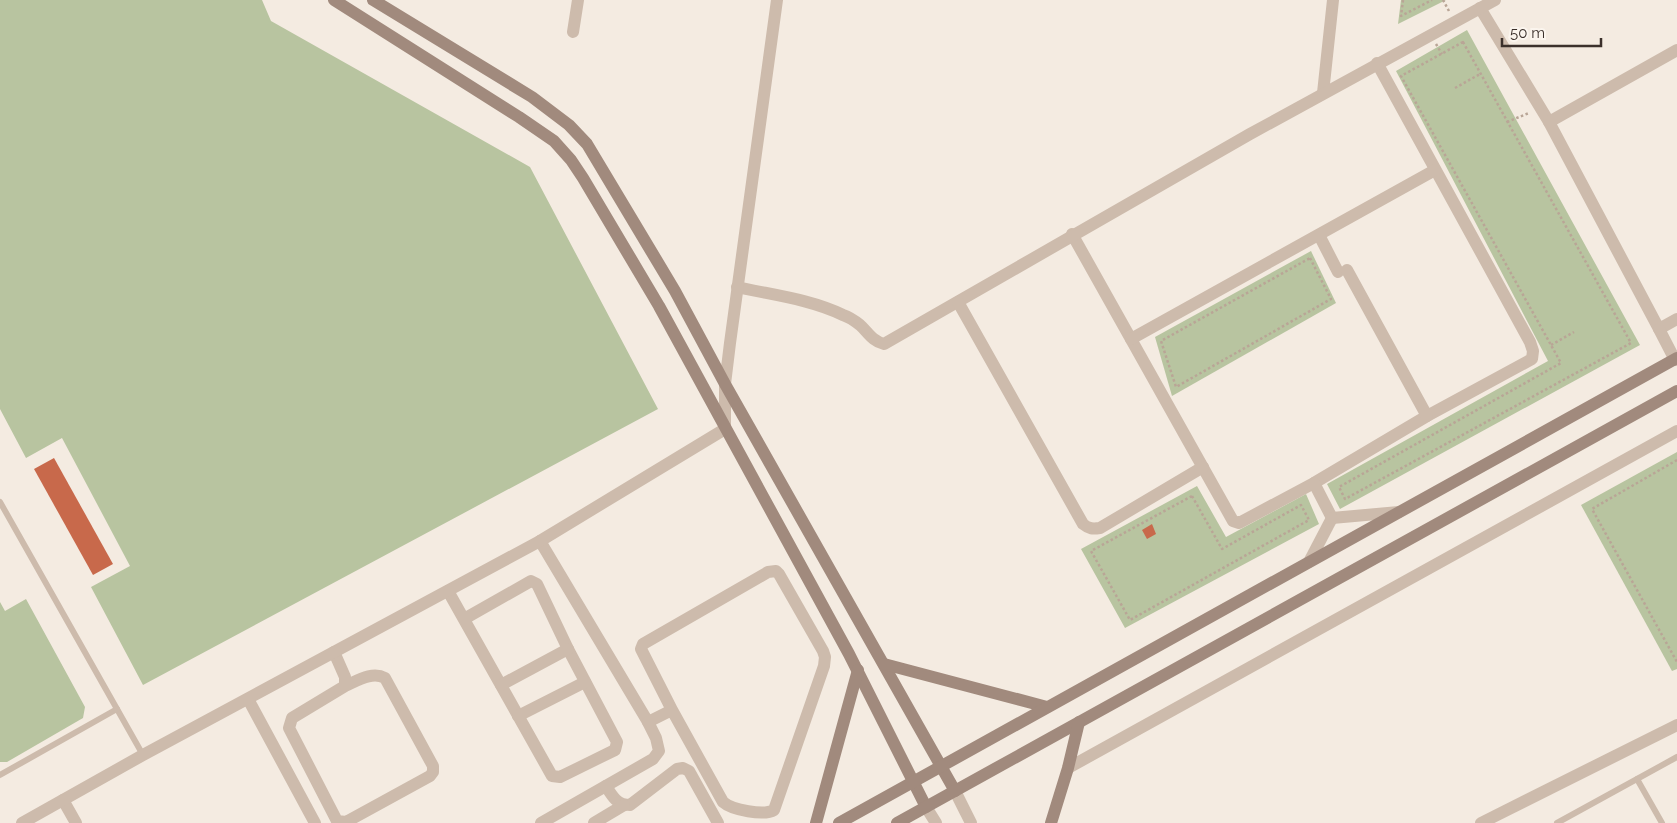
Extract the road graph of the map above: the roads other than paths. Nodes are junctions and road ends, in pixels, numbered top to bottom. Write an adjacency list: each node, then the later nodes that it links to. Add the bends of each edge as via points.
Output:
1 (334, 0): 25 (main road, via 554,141 583,178)
2 (373, 0): 22 (main road, via 532,97 588,144 675,291)
3 (578, 0): 8 (street)
4 (777, 0): 16 (street)
5 (1333, 0): 11 (street)
6 (1495, 0): 7 (street)
7 (1480, 8): 10 (street); 12 (street)
8 (573, 32)
9 (1676, 53): 12 (street)
10 (1377, 63): 11 (street); 13 (street)
11 (1323, 93): 14 (street)
12 (1549, 122): 19 (street)
13 (1435, 170): 15 (street); 24 (street, via 1533,351 1532,359 1527,363)
14 (1072, 234): 17 (street); 20 (street)
15 (1319, 235): 20 (street); 24 (street)
16 (737, 287): 17 (street, via 816,304 845,315 877,342 884,344); 22 (street)
17 (958, 302): 27 (street, via 1087,527 1100,528)
18 (1677, 319): 19 (street)
19 (1659, 329): 21 (street)
20 (1131, 339): 27 (street)
21 (1676, 359): 30 (main road)
22 (725, 384): 25 (street); 38 (main road)
23 (1677, 391): 49 (main road)
24 (1427, 416): 28 (street)
25 (725, 429): 32 (street); 39 (main road)
26 (1677, 431): 54 (street)
27 (1203, 467): 28 (street, via 1233,521 1240,523)
28 (1314, 483): 31 (street)
29 (0, 502): 45 (lane)
30 (1399, 512): 31 (street); 33 (main road)
31 (1332, 518): 33 (street)
32 (540, 541): 34 (street); 48 (street)
33 (1309, 562): 44 (main road)
34 (448, 590): 35 (street); 37 (street)
35 (464, 619): 36 (street, via 530,581 537,584); 41 (street)
36 (568, 649): 40 (street); 41 (street)
37 (334, 652): 42 (street, via 345,677); 43 (street)
38 (884, 664): 44 (main road); 53 (main road)
39 (858, 670): 57 (main road); 69 (main road)
40 (585, 682): 47 (street); 47 (street, via 617,742 615,750 560,777 552,776)
41 (501, 685): 47 (street)
42 (345, 686): 42 (street, via 292,718 289,728 336,821 341,823 433,772 433,766 385,678 370,676)
43 (248, 699): 51 (street); 65 (street)
44 (1048, 707): 53 (main road)
45 (117, 709): 51 (lane); 55 (lane)
46 (672, 710): 46 (street, via 642,649 643,644 768,572 780,574 820,645 824,666 774,810 764,813 732,808 723,802); 48 (street)
47 (518, 716)
48 (648, 722): 58 (street, via 659,751 653,759)
49 (1079, 722): 54 (main road); 59 (main road)
50 (1677, 725): 75 (street)
51 (143, 755): 60 (street)
52 (1677, 757): 56 (lane)
53 (941, 766): 57 (main road); 59 (main road)
54 (1068, 768): 74 (main road)
55 (0, 775)
56 (1636, 778): 76 (lane); 77 (lane)
57 (914, 781): 62 (main road); 70 (main road)
58 (606, 786): 61 (street, via 615,800); 66 (street)
59 (955, 791): 62 (main road); 73 (street)
60 (63, 800): 63 (street); 64 (street)
61 (624, 805): 67 (street); 68 (street, via 630,806 677,769 684,768 689,771)
62 (926, 807): 71 (main road); 72 (street)
63 (22, 823)
64 (76, 823)
65 (315, 823)
66 (541, 823)
67 (594, 823)
68 (718, 823)
69 (816, 823)
70 (839, 823)
71 (897, 823)
72 (936, 823)
73 (971, 823)
74 (1051, 823)
75 (1481, 823)
76 (1557, 823)
77 (1662, 823)

